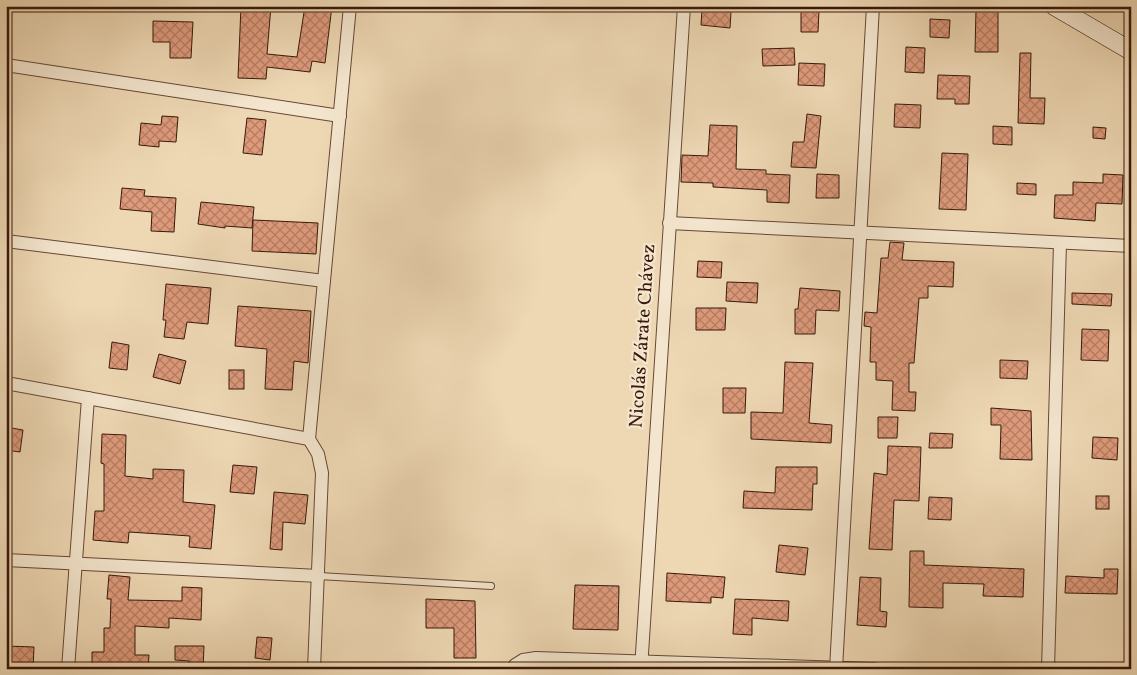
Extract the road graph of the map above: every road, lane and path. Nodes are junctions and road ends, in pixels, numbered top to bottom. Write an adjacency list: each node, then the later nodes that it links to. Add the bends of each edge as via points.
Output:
1 (350, 6): 7 (street)
2 (684, 6): 8 (street, Nicolás Zárate Chávez)
3 (873, 6): 9 (street)
4 (1054, 6): 5 (main road)
5 (1131, 51)
6 (6, 65): 7 (street)
7 (340, 116): 13 (street)
8 (668, 223): 9 (street); 21 (street, Nicolás Zárate Chávez)
9 (860, 233): 11 (street); 22 (street)
10 (6, 240): 13 (street)
11 (1060, 243): 12 (street); 27 (street)
12 (1131, 246)
13 (324, 281): 16 (street)
14 (6, 383): 15 (street)
15 (88, 398): 16 (street); 18 (street)
16 (309, 439): 19 (street, via 318,454 322,473)
17 (6, 560): 18 (street)
18 (76, 564): 19 (street); 23 (street)
19 (319, 576): 20 (lane); 24 (street)
20 (491, 586)
21 (641, 665): 22 (street); 25 (street, via 536,658 523,660)
22 (836, 668): 26 (street)
23 (68, 669)
24 (314, 669)
25 (514, 669)
26 (874, 669)
27 (1048, 669)

